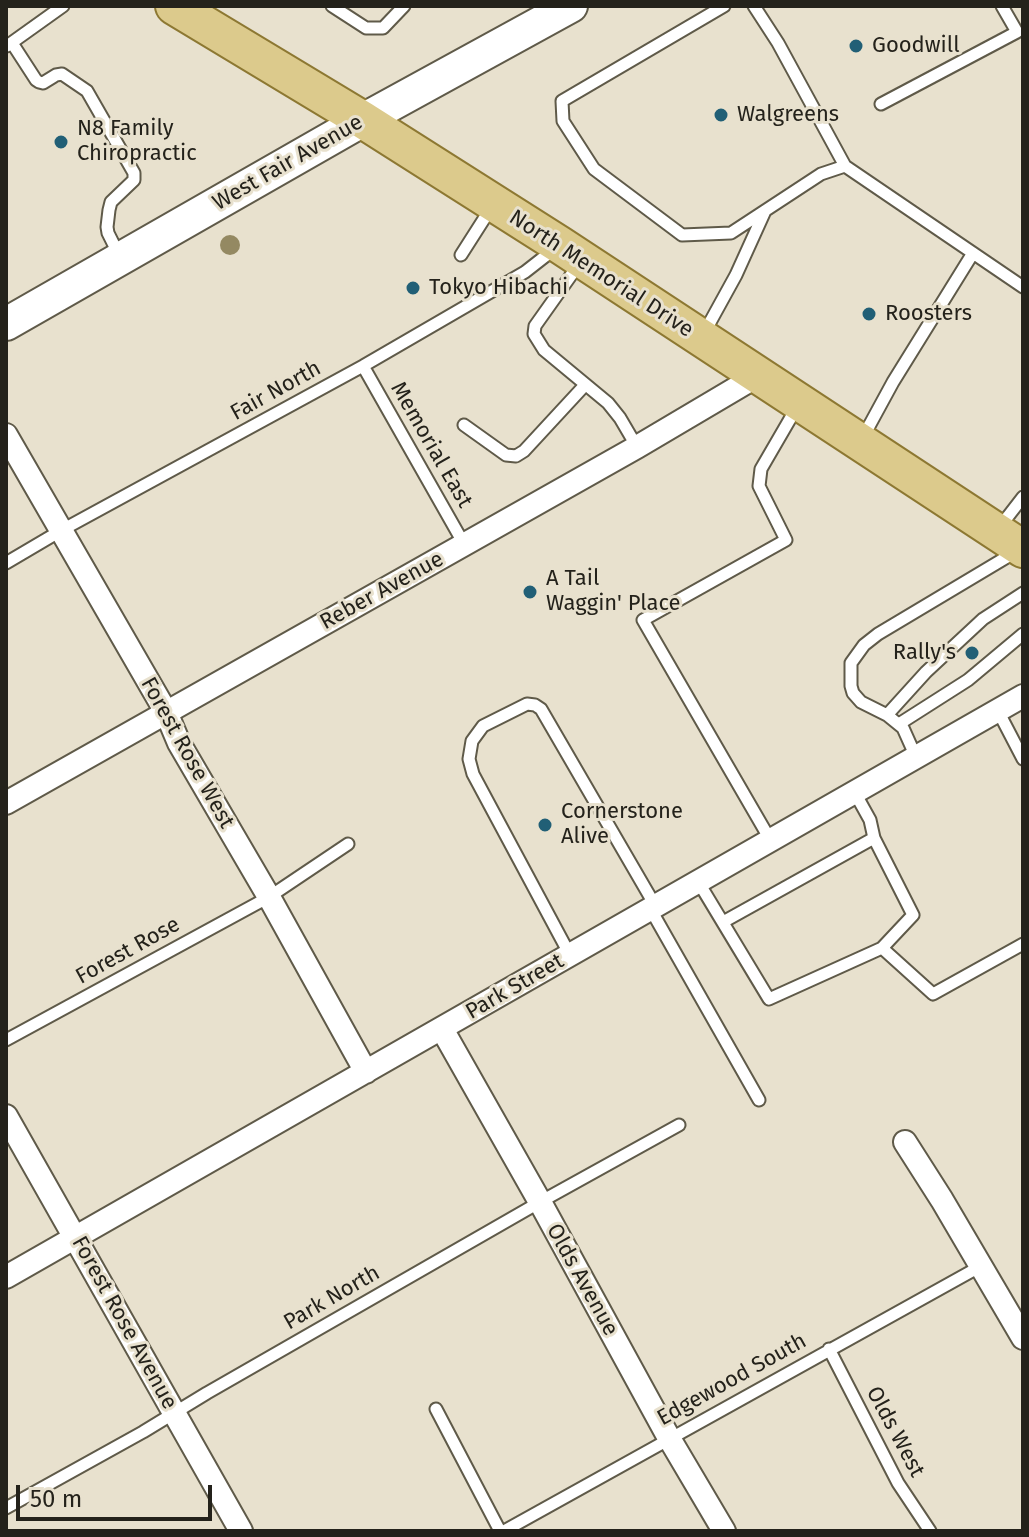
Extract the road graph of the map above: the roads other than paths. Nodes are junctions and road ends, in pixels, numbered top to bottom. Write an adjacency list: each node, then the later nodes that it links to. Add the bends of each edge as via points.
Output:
1 (63, 6): 10 (lane)
2 (332, 6): 3 (lane, via 366,28 383,28)
3 (404, 6)
4 (724, 6): 15 (lane, via 562,101 563,121 594,169 682,235 731,233)
5 (754, 6): 13 (lane)
6 (1002, 6): 9 (lane)
7 (176, 7): 12 (main road, North Memorial Drive)
8 (568, 7): 12 (main road, West Fair Avenue)
9 (1020, 37): 11 (lane)
10 (9, 45): 19 (lane, via 39,82 62,74 87,91 134,173 134,180 111,202 107,227)
11 (881, 104)
12 (363, 120): 14 (main road, North Memorial Drive); 19 (main road, West Fair Avenue)
13 (845, 166): 15 (lane, via 821,174); 17 (lane)
14 (494, 205): 16 (main road, North Memorial Drive); 18 (lane)
15 (765, 210): 22 (lane)
16 (570, 253): 22 (main road, North Memorial Drive); 23 (lane, Fair North, via 525,272); 25 (lane, via 534,334 544,350)
17 (973, 253): 20 (lane); 29 (lane)
18 (461, 255)
19 (121, 259): 21 (main road, West Fair Avenue)
20 (1023, 287)
21 (6, 324)
22 (701, 338): 24 (main road, North Memorial Drive)
23 (363, 366): 32 (lane, Fair North); 34 (lane, Memorial East)
24 (757, 376): 26 (main road, North Memorial Drive); 30 (street, Reber Avenue)
25 (585, 385): 27 (lane, via 516,456 506,455); 30 (lane, via 614,410)
26 (799, 403): 29 (main road, North Memorial Drive); 48 (lane, via 761,469 759,486 786,540 643,620)
27 (464, 425)
28 (6, 435): 32 (street, Forest Rose West)
29 (860, 443): 33 (main road, North Memorial Drive)
30 (637, 447): 34 (street, Reber Avenue)
31 (1023, 497): 33 (lane)
32 (62, 530): 35 (lane, Fair North); 40 (street, Forest Rose West)
33 (1013, 543): 41 (lane, via 878,634 857,654 851,663 853,693)
34 (464, 544): 40 (street, Reber Avenue)
35 (6, 563)
36 (1023, 593): 41 (lane, via 983,619)
37 (1023, 634): 42 (lane, via 968,680)
38 (1023, 696): 39 (street, Park Street)
39 (998, 711): 43 (street, Park Street); 44 (lane)
40 (166, 712): 46 (street, Reber Avenue); 51 (street, Forest Rose West)
41 (887, 715): 42 (lane)
42 (899, 724): 43 (lane)
43 (916, 757): 45 (street, Park Street)
44 (1023, 759)
45 (855, 793): 47 (lane); 48 (street, Park Street)
46 (6, 803)
47 (874, 838): 53 (lane); 55 (lane, via 913,915)
48 (771, 841): 50 (street, Park Street)
49 (348, 844): 51 (lane, Forest Rose)
50 (699, 883): 52 (street, Park Street); 53 (lane)
51 (269, 897): 58 (lane, Forest Rose); 59 (street, Forest Rose West)
52 (653, 908): 56 (street, Park Street); 56 (lane, via 541,709 527,704 483,726 472,741 473,774); 60 (lane)
53 (723, 922): 55 (lane, via 769,999)
54 (1023, 944): 55 (lane, via 933,994)
55 (882, 948)
56 (570, 955): 57 (street, Park Street)
57 (442, 1029): 59 (street, Park Street); 64 (street, Olds Avenue)
58 (6, 1040)
59 (366, 1072): 65 (street, Park Street)
60 (759, 1100)
61 (6, 1116): 65 (street, Forest Rose Avenue)
62 (679, 1125): 64 (lane, Park North)
63 (905, 1142): 66 (street)
64 (540, 1202): 71 (lane, Park North); 72 (street, Olds Avenue)
65 (75, 1237): 67 (street, Park Street); 71 (street, Forest Rose Avenue)
66 (981, 1266): 68 (street); 69 (lane, Edgewood South)
67 (6, 1277)
68 (1023, 1338)
69 (829, 1349): 72 (lane, Edgewood South); 77 (lane, Olds West, via 898,1483)
70 (436, 1409): 75 (lane)
71 (174, 1414): 73 (lane, Park North); 74 (street, Forest Rose Avenue)
72 (669, 1438): 75 (lane, Edgewood South); 76 (street, Olds Avenue)
73 (6, 1508)
74 (241, 1531)
75 (502, 1531)
76 (724, 1531)
77 (930, 1531)

